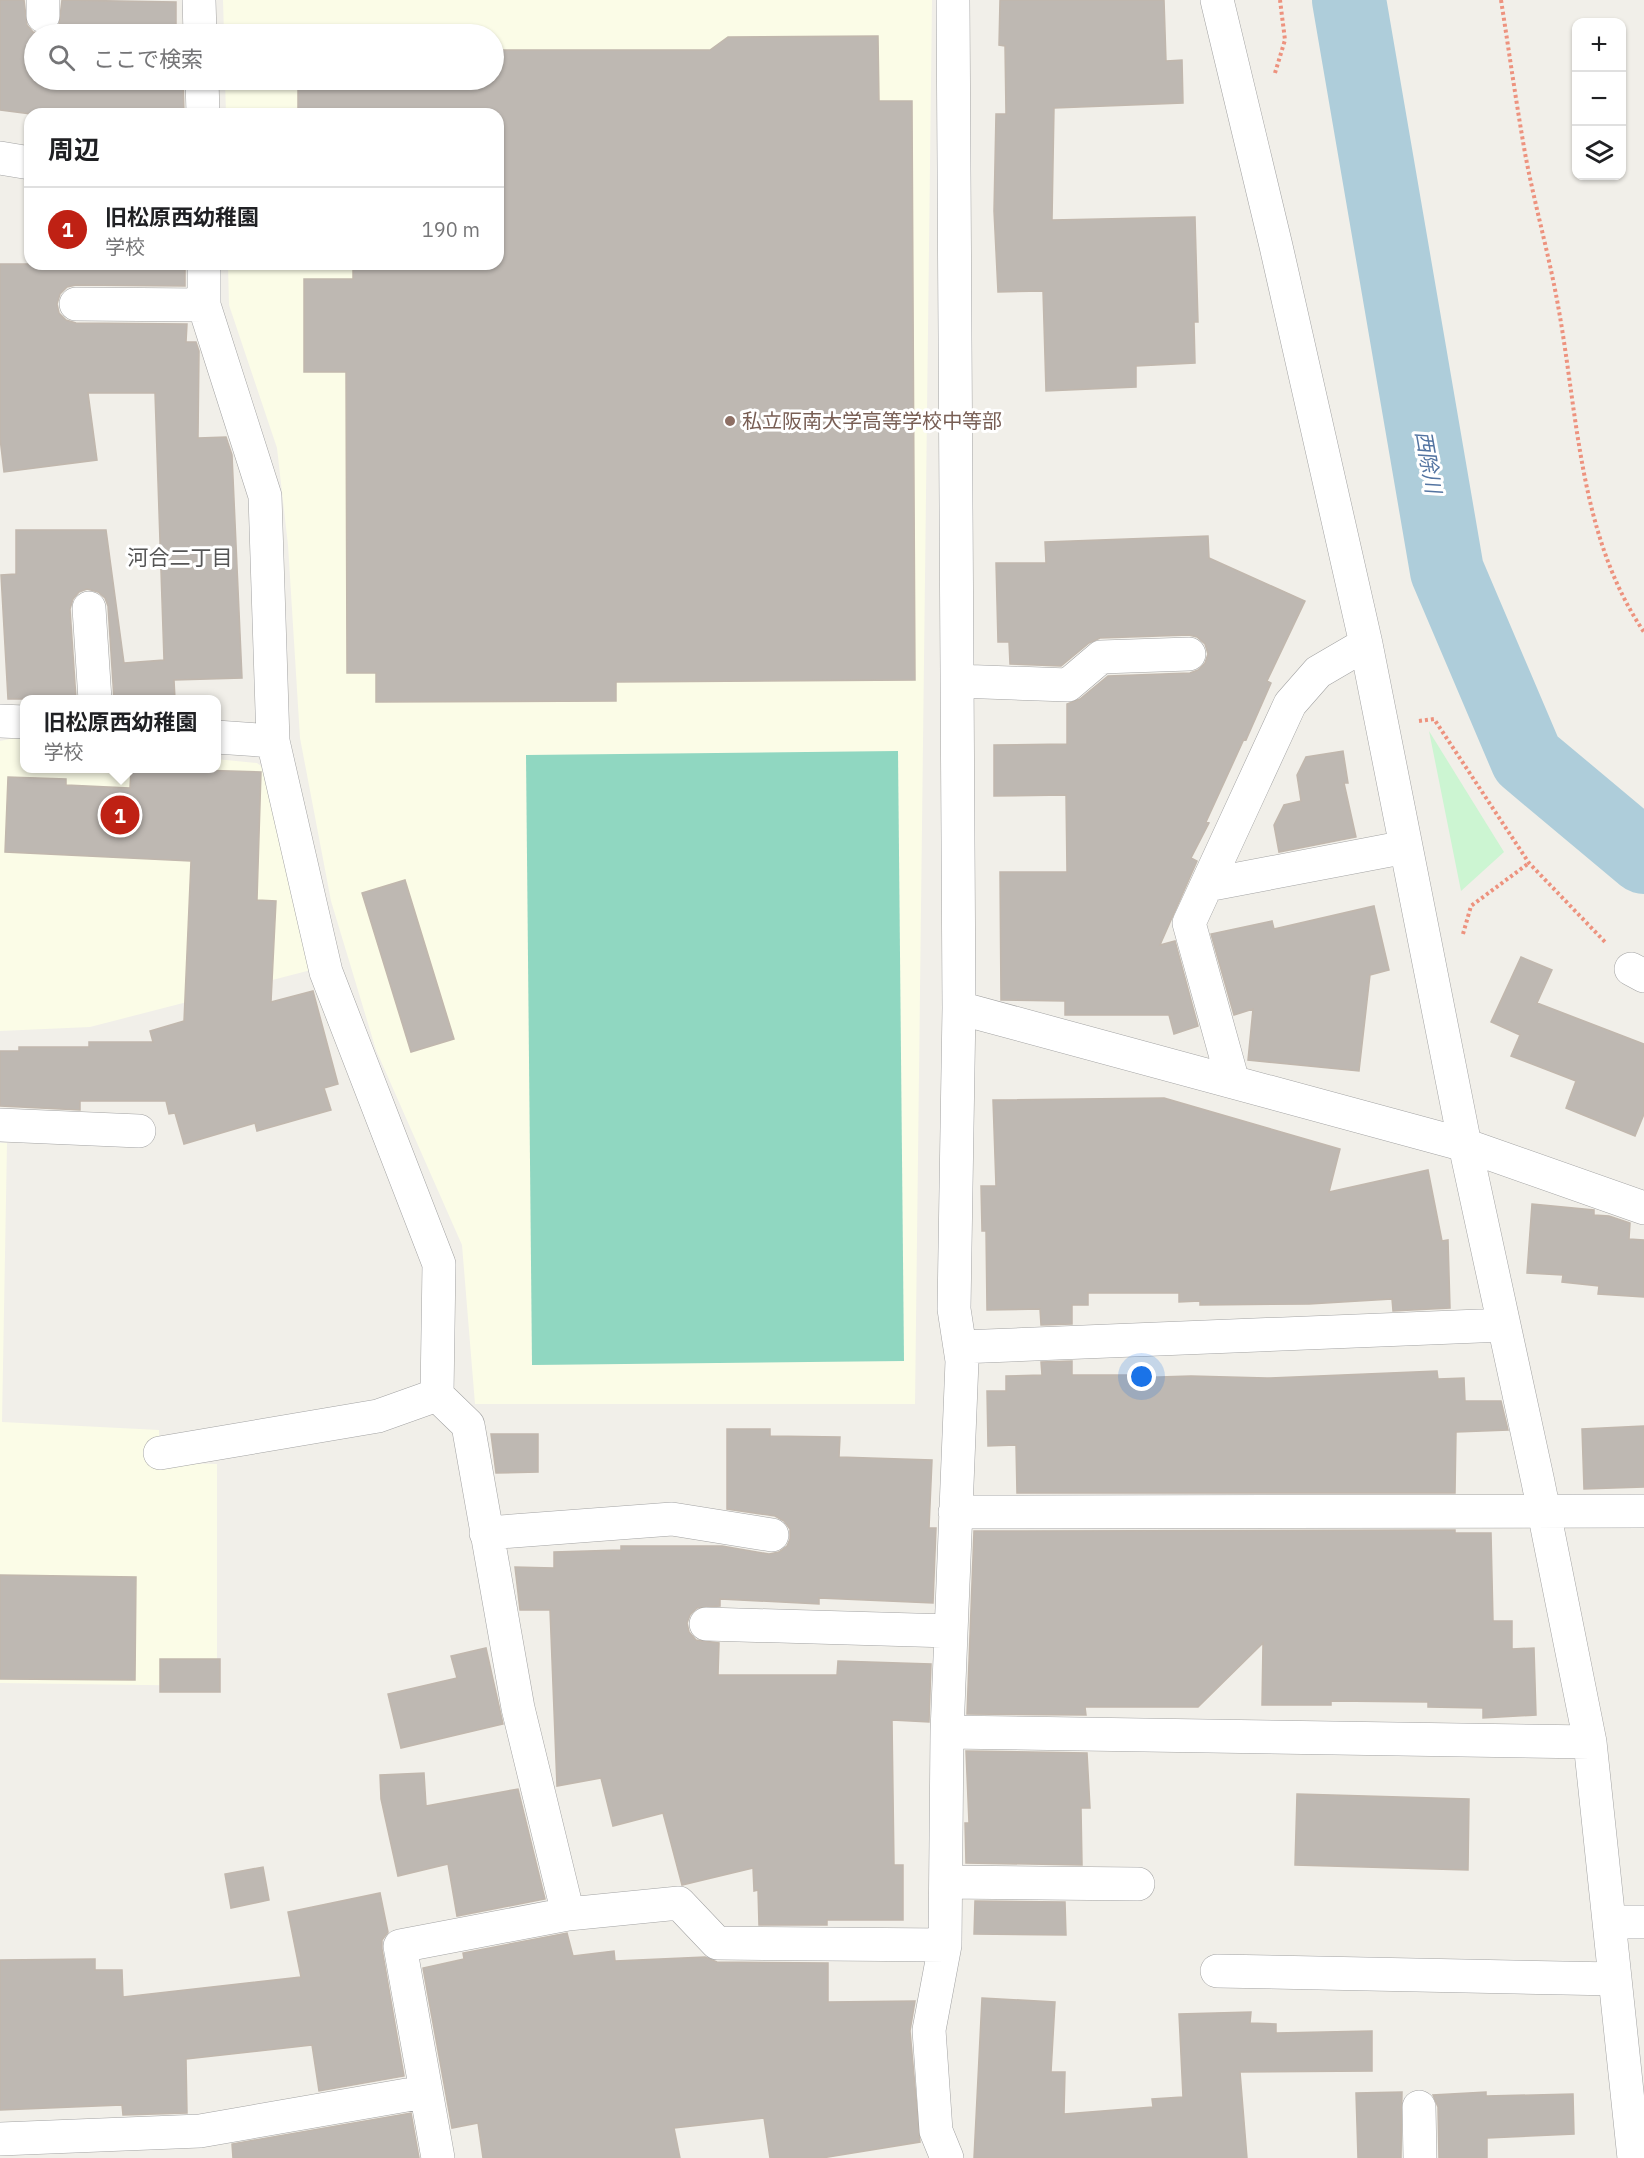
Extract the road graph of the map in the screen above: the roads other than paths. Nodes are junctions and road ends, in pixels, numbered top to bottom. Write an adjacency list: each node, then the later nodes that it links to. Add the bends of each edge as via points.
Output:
1 (199, 0): 4 (street)
2 (953, 0): 15 (street)
3 (1217, 0): 13 (street)
4 (200, 24)
5 (202, 90): 6 (street)
6 (202, 108)
7 (0, 158): 8 (street)
8 (24, 162)
9 (204, 270): 11 (street)
10 (76, 304): 11 (street)
11 (204, 305): 20 (street, via 265,496)
12 (89, 608): 16 (street)
13 (1365, 644): 21 (street); 22 (street, via 1318,672 1290,704)
14 (1189, 654): 15 (street, via 1101,657 1068,685)
15 (957, 681): 23 (street)
16 (95, 695)
17 (0, 721): 18 (street)
18 (20, 722)
19 (221, 737): 20 (street)
20 (273, 741): 31 (street, via 326,972 439,1264)
21 (1406, 847): 22 (street); 27 (street)
22 (1207, 885): 24 (street, via 1190,923)
23 (959, 1008): 24 (street); 30 (street, via 954,1309)
24 (1233, 1082): 27 (street)
25 (0, 1125): 26 (street)
26 (139, 1131)
27 (1465, 1145): 28 (street); 29 (street)
28 (1644, 1208)
29 (1504, 1325): 30 (street); 35 (street)
30 (960, 1347): 34 (street)
31 (437, 1395): 32 (street, via 378,1416); 36 (street, via 468,1425)
32 (160, 1453)
33 (1644, 1511): 35 (street)
34 (955, 1512): 35 (street); 39 (street)
35 (1544, 1512): 41 (street)
36 (486, 1533): 37 (street, via 672,1520); 44 (street, via 518,1708)
37 (772, 1535)
38 (706, 1624): 39 (street)
39 (950, 1631): 40 (street)
40 (947, 1732): 41 (street); 42 (street)
41 (1590, 1742): 45 (street)
42 (946, 1882): 43 (street); 47 (street)
43 (1138, 1884)
44 (568, 1914): 47 (street, via 679,1903 717,1943); 51 (street, via 400,1946)
45 (1609, 1922): 46 (street); 49 (street)
46 (1644, 1922)
47 (945, 1945): 55 (street, via 929,2030 936,2131)
48 (1216, 1971): 49 (street)
49 (1615, 1979): 50 (street)
50 (1633, 2056): 57 (street)
51 (424, 2092): 53 (street, via 200,2131); 54 (street)
52 (1419, 2108): 56 (street)
53 (0, 2139)
54 (438, 2158)
55 (947, 2158)
56 (1420, 2158)
57 (1634, 2158)

